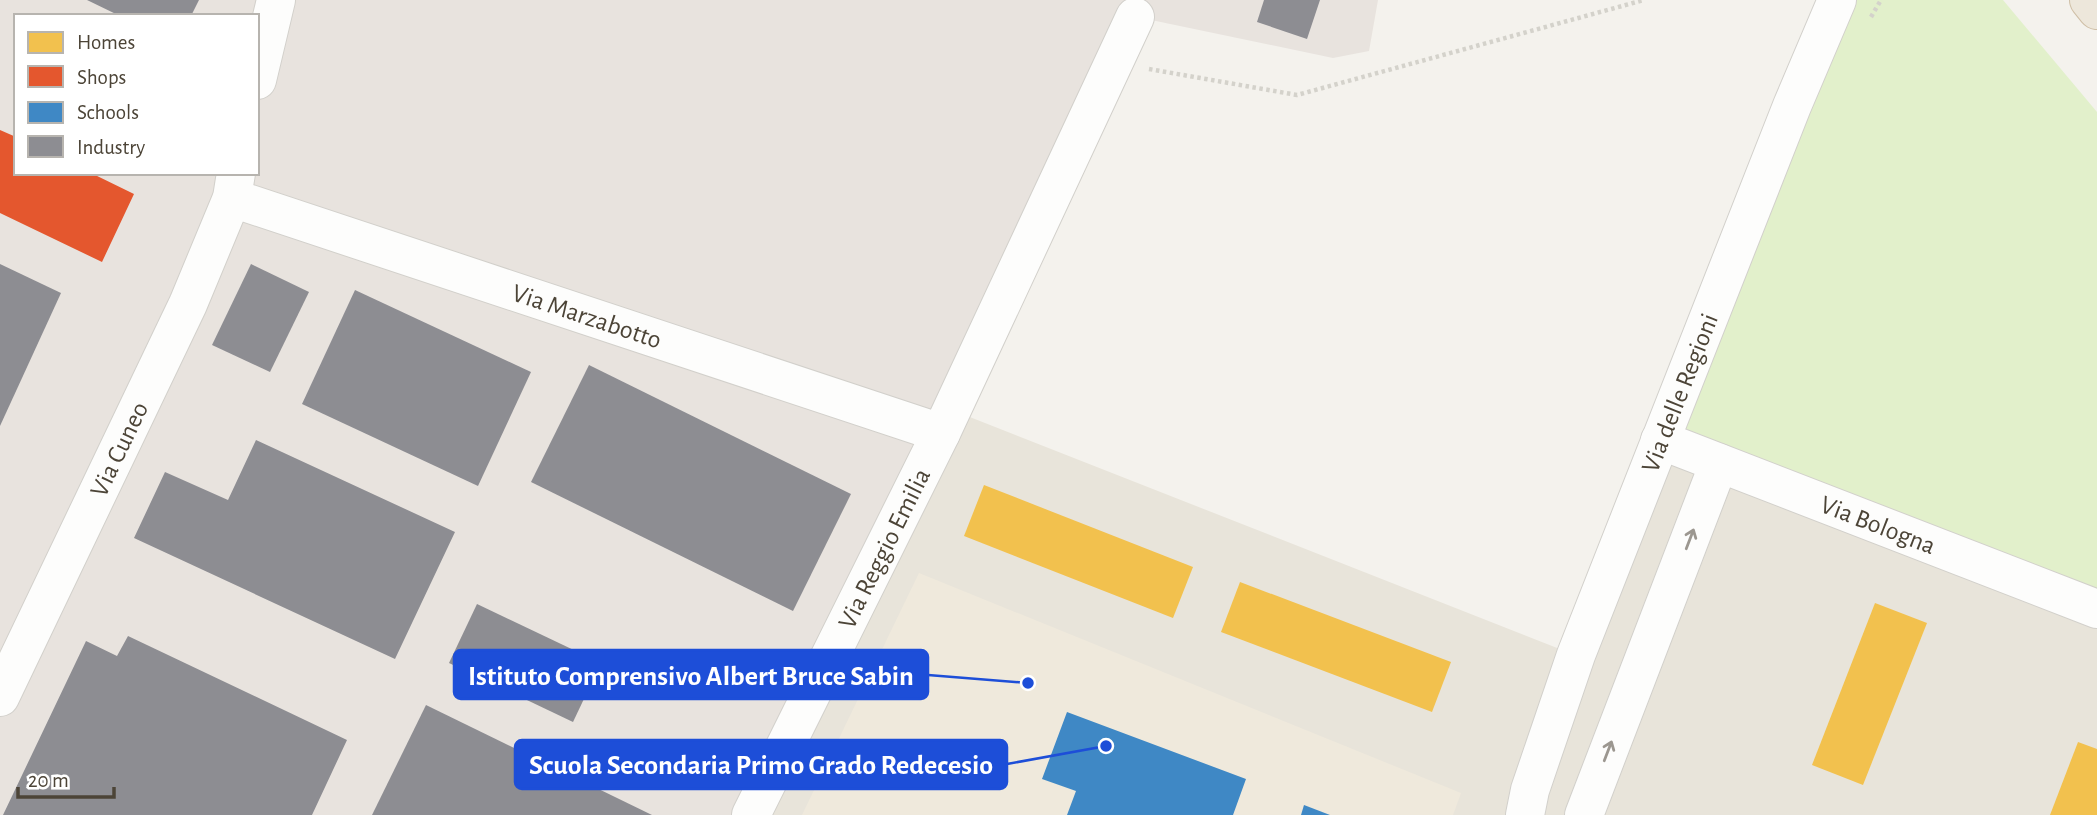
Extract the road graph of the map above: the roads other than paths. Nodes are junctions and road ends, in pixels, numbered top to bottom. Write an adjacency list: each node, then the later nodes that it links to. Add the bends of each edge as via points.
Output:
1 (276, 0): 6 (street)
2 (1837, 0): 9 (street, Via delle Regioni)
3 (2089, 0): 4 (highway)
4 (2097, 10)
5 (1135, 17): 8 (street, Via Reggio Emilia)
6 (259, 72)
7 (234, 186): 8 (street, Via Marzabotto); 12 (street, Via Cuneo, via 188,304)
8 (941, 433): 14 (street, Via Reggio Emilia)
9 (1660, 440): 10 (street, Via Bologna); 13 (street, Via delle Regioni, via 1576,655)
10 (1718, 463): 11 (street, Via Bologna); 15 (street, one-way to 10)
11 (2097, 609)
12 (0, 697)
13 (1524, 807)
14 (751, 815)
15 (1584, 815)

